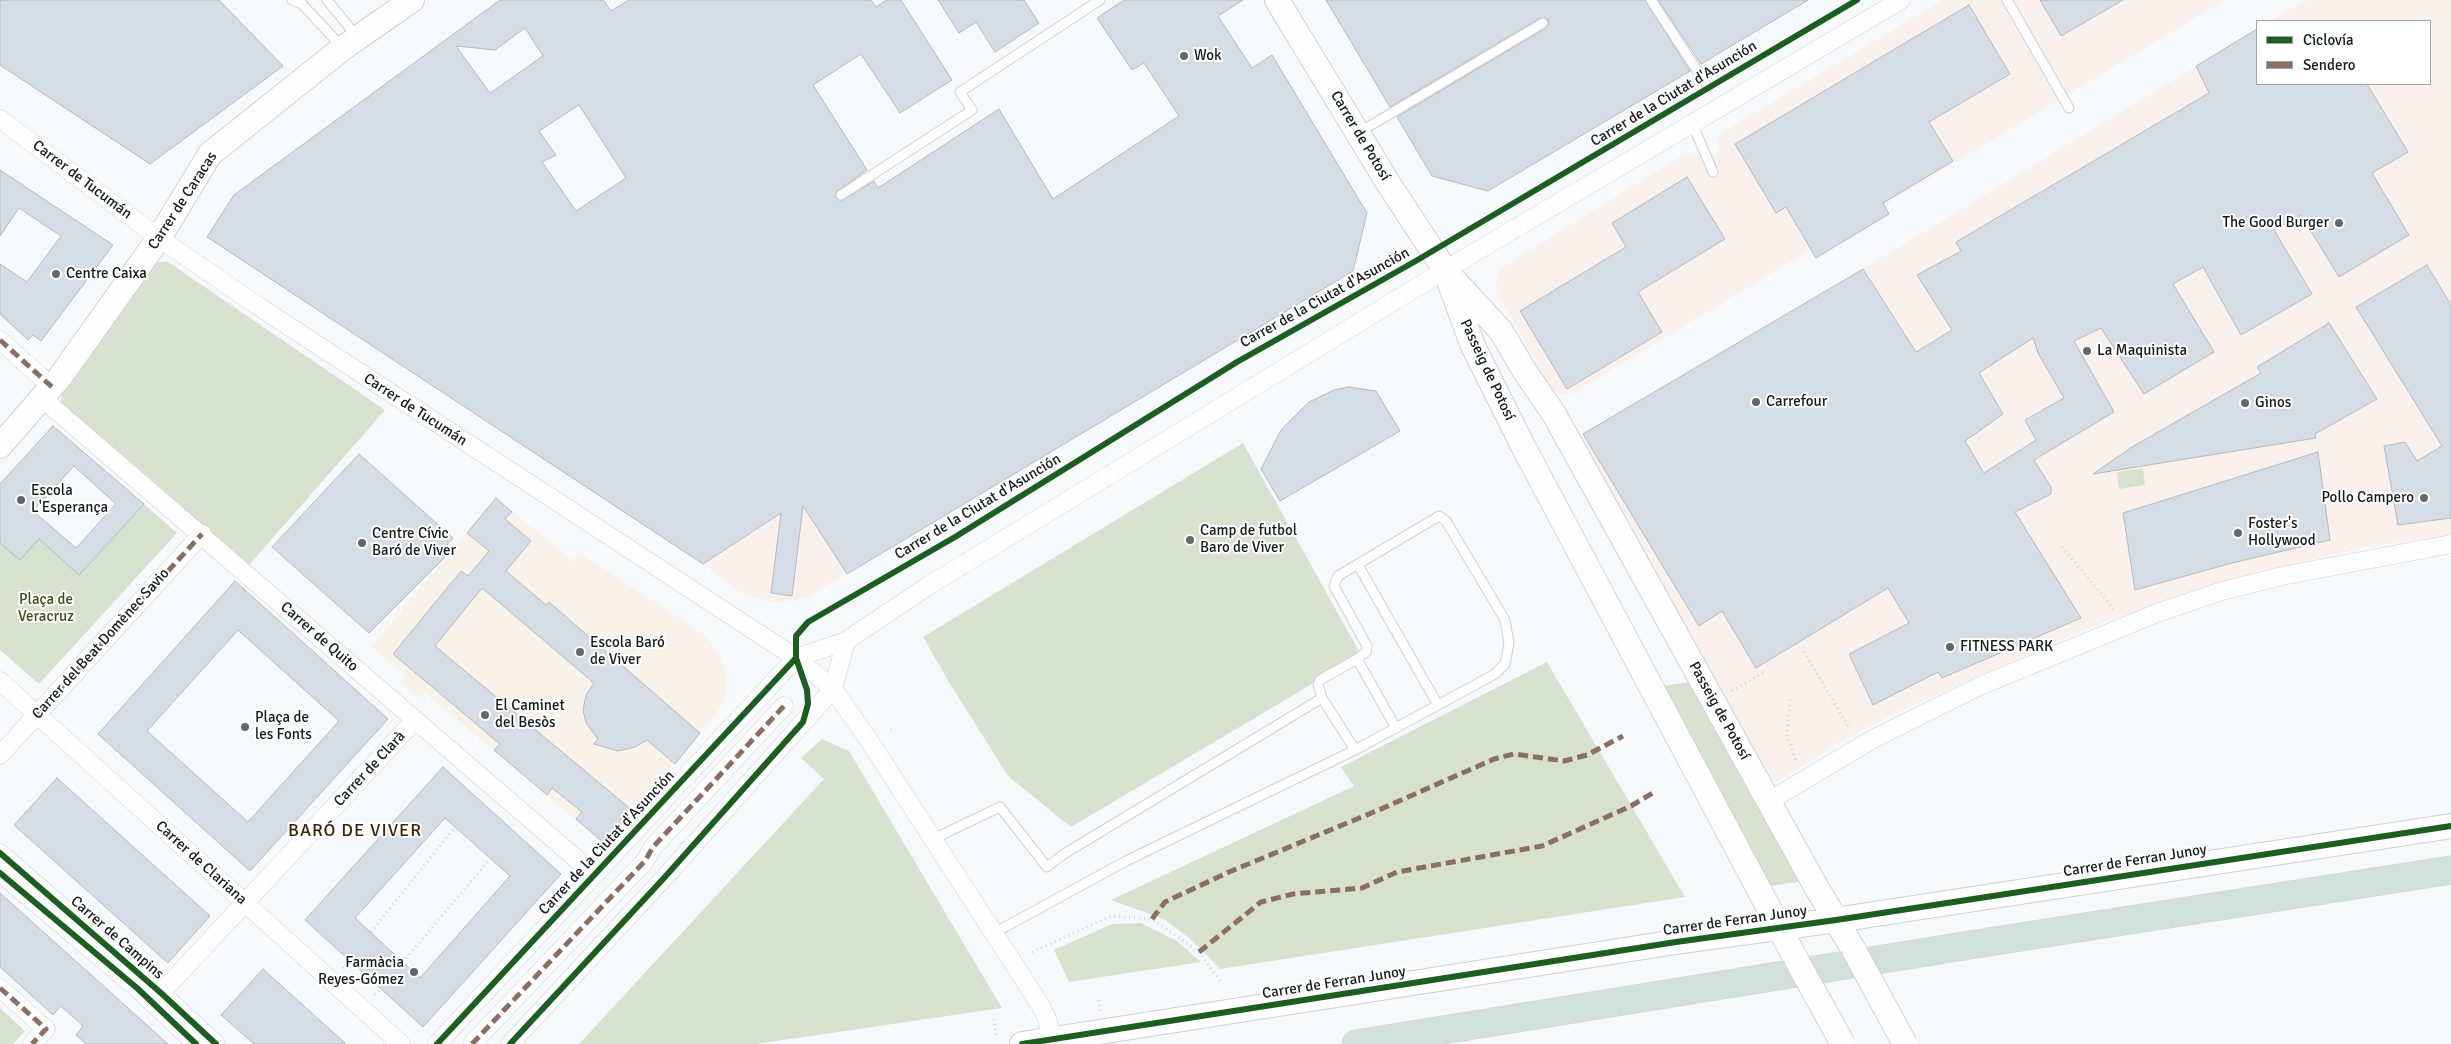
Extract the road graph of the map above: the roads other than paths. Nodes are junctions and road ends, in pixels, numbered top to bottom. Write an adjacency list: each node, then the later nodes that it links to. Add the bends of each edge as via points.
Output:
1 (292, 0): 9 (lane)
2 (328, 0): 11 (lane)
3 (410, 0): 11 (street, Carrer de Caracas)
4 (1100, 0): 18 (lane, via 960,92 972,110)
5 (1277, 0): 16 (street, Carrer de Potosí)
6 (1651, 0): 12 (lane)
7 (1901, 0): 15 (street)
8 (2007, 0): 13 (lane)
9 (304, 2): 11 (lane)
10 (1544, 23): 16 (lane)
11 (350, 43): 19 (street, Carrer de Caracas, via 210,154)
12 (1708, 88)
13 (2069, 108)
14 (0, 119): 19 (street, Carrer de Tucumán)
15 (1692, 123): 17 (lane); 20 (street)
16 (1358, 133): 20 (street, Carrer de Potosí)
17 (1714, 172)
18 (841, 195)
19 (160, 238): 22 (street, Carrer de Caracas); 28 (street, Carrer de Tucumán, via 299,333)
20 (1445, 270): 27 (street, via 928,586); 40 (street, Passeig de Potosí, via 1502,331 1554,414); 49 (street, Passeig de Potosí, via 1473,346 1524,448)
21 (0, 340): 22 (street, Carrer de Quito)
22 (48, 393): 23 (street, Carrer de Caracas); 24 (street, Carrer de Quito)
23 (0, 446)
24 (202, 534): 35 (street, Carrer del Beat Domènec Savio); 36 (street, Carrer de Quito)
25 (2451, 544): 40 (street, via 2286,575 2222,591 2157,613 1980,686 1873,740)
26 (1358, 565): 29 (lane, via 1338,576 1334,586 1367,646 1366,652); 33 (lane); 33 (lane, via 1439,516 1446,521 1506,620 1509,643 1505,664 1481,683)
27 (846, 641): 28 (street); 31 (street)
28 (796, 658): 31 (street, Carrer de Tucumán); 46 (street, Carrer de la Ciutat d'Asunción)
29 (1357, 658): 32 (lane, via 1320,680 1318,690); 37 (lane)
30 (0, 681): 35 (street, Carrer de Clariana)
31 (833, 689): 42 (street, Carrer de Tucumán); 60 (street)
32 (1322, 698): 38 (lane); 42 (lane, via 1046,867 1000,807)
33 (1438, 705): 37 (lane)
34 (784, 706): 59 (street, via 652,847 645,861)
35 (36, 715): 39 (street, Carrer del Beat Domènec Savio); 47 (street, Carrer de Clariana)
36 (415, 720): 46 (street, Carrer de Quito); 47 (street, Carrer de Clarà)
37 (1396, 728): 38 (lane)
38 (1355, 750): 50 (lane, via 1126,861)
39 (0, 755)
40 (1769, 801): 48 (street, Passeig de Potosí)
41 (2451, 826): 48 (street, Carrer de Ferran Junoy)
42 (933, 839): 50 (street, Carrer de Tucumán)
43 (0, 853): 52 (street, Carrer de Campins)
44 (2451, 870): 62 (highway)
45 (0, 873): 55 (street, Carrer de Campins, via 137,988)
46 (595, 875): 58 (street, Carrer de la Ciutat d'Asunción)
47 (246, 903): 52 (street, Carrer de Clarà); 57 (street, Carrer de Clariana)
48 (1836, 920): 49 (street, Carrer de Ferran Junoy); 64 (street, Passeig de Potosí, bridge)
49 (1780, 927): 53 (street, Carrer de Ferran Junoy); 63 (street, Passeig de Potosí, bridge)
50 (994, 932): 53 (street, Carrer de Tucumán, via 1041,1006)
51 (0, 988): 54 (street, via 46,1029)
52 (162, 993): 56 (street, Carrer de Campins)
53 (1052, 1040): 61 (street, Carrer de Ferran Junoy)
54 (32, 1044)
55 (196, 1044)
56 (216, 1044)
57 (401, 1044)
58 (437, 1044)
59 (472, 1044)
60 (510, 1044)
61 (1022, 1044)
62 (1356, 1044)
63 (1842, 1044)
64 (1905, 1044)

